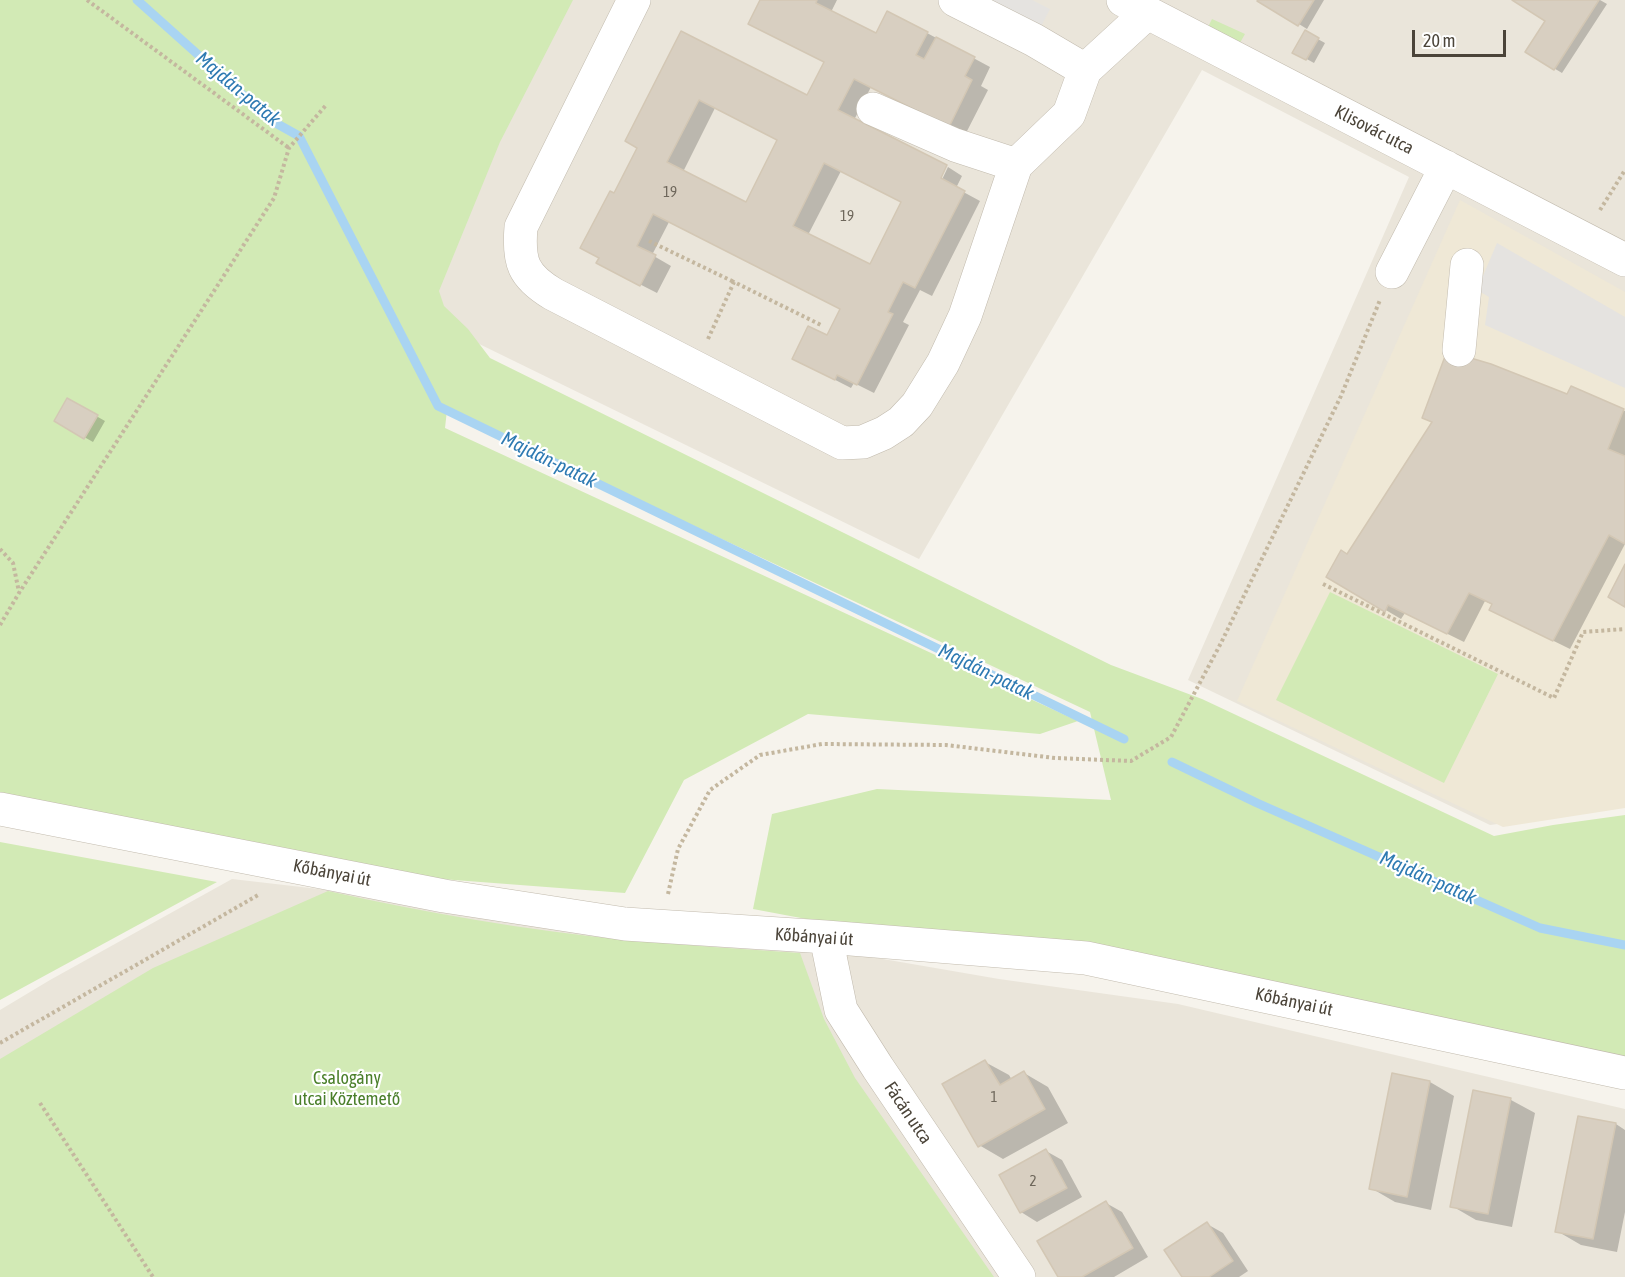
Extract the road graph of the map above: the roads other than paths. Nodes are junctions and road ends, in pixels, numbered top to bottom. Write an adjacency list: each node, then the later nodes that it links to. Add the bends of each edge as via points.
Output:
1 (634, 0): 6 (street, via 521,227 519,249 524,268 537,284 553,294 842,443 863,442 901,422 943,363 965,316)
2 (955, 0): 4 (street)
3 (1135, 6): 4 (street); 7 (street, Klisovác utca)
4 (1085, 70): 6 (street, via 1070,114)
5 (873, 109): 6 (street, via 955,145)
6 (1016, 165)
7 (1446, 167): 8 (street, Klisovác utca); 10 (street)
8 (1625, 260)
9 (1467, 265): 11 (street)
10 (1392, 272)
11 (1459, 350)
12 (0, 809): 13 (street, Kőbányai út, via 444,896 625,924)
13 (826, 937): 14 (street, Kőbányai út, via 1086,958); 15 (street, Fácán utca, via 841,1010)
14 (1625, 1073)
15 (1019, 1277)

